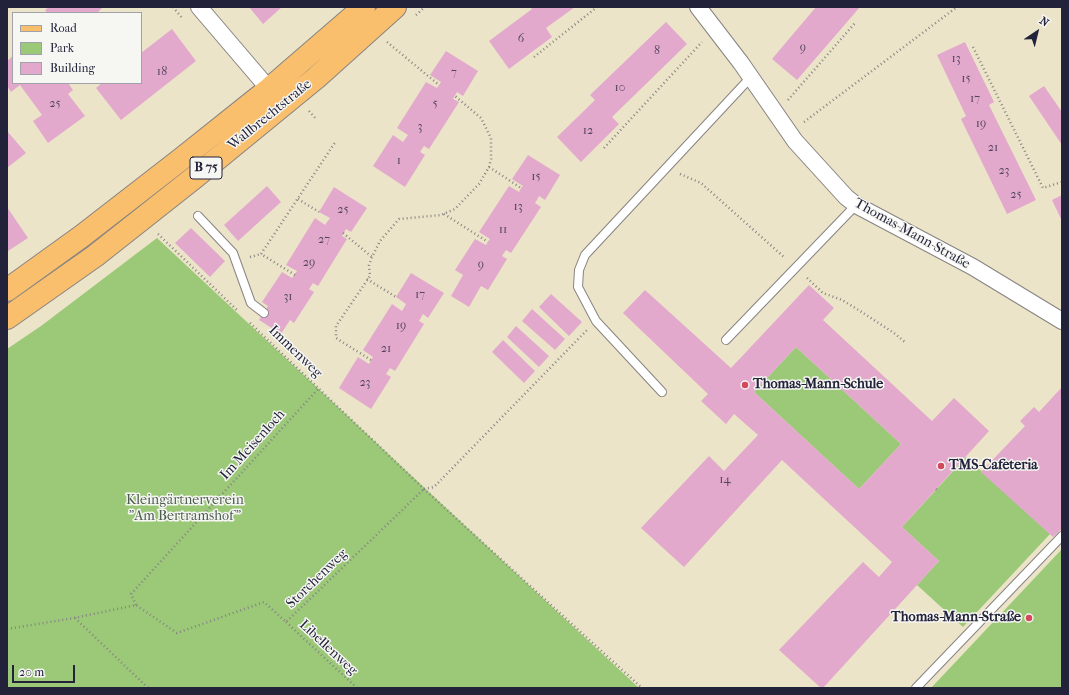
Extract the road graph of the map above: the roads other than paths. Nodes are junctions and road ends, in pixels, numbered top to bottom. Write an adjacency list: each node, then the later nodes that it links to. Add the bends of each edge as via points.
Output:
1 (199, 7): 6 (street)
2 (364, 7): 6 (main road, Wallbrechtstraße / B 75)
3 (395, 7): 11 (main road, Wallbrechtstraße / B 75, via 316,78 195,177 95,256)
4 (698, 7): 5 (street, Thomas-Mann-Straße)
5 (751, 78): 7 (street, Thomas-Mann-Straße, via 796,141 846,198); 14 (lane, via 586,254 579,270 578,287 596,321)
6 (269, 89): 9 (main road, Wallbrechtstraße / B 75, via 82,236)
7 (856, 205): 12 (street, Thomas-Mann-Straße, via 973,267); 13 (lane)
8 (198, 216): 10 (lane, via 233,253 251,303)
9 (7, 290)
10 (264, 313)
11 (7, 318)
12 (1062, 321)
13 (726, 340)
14 (662, 392)
15 (1062, 536): 16 (lane)
16 (916, 688)

